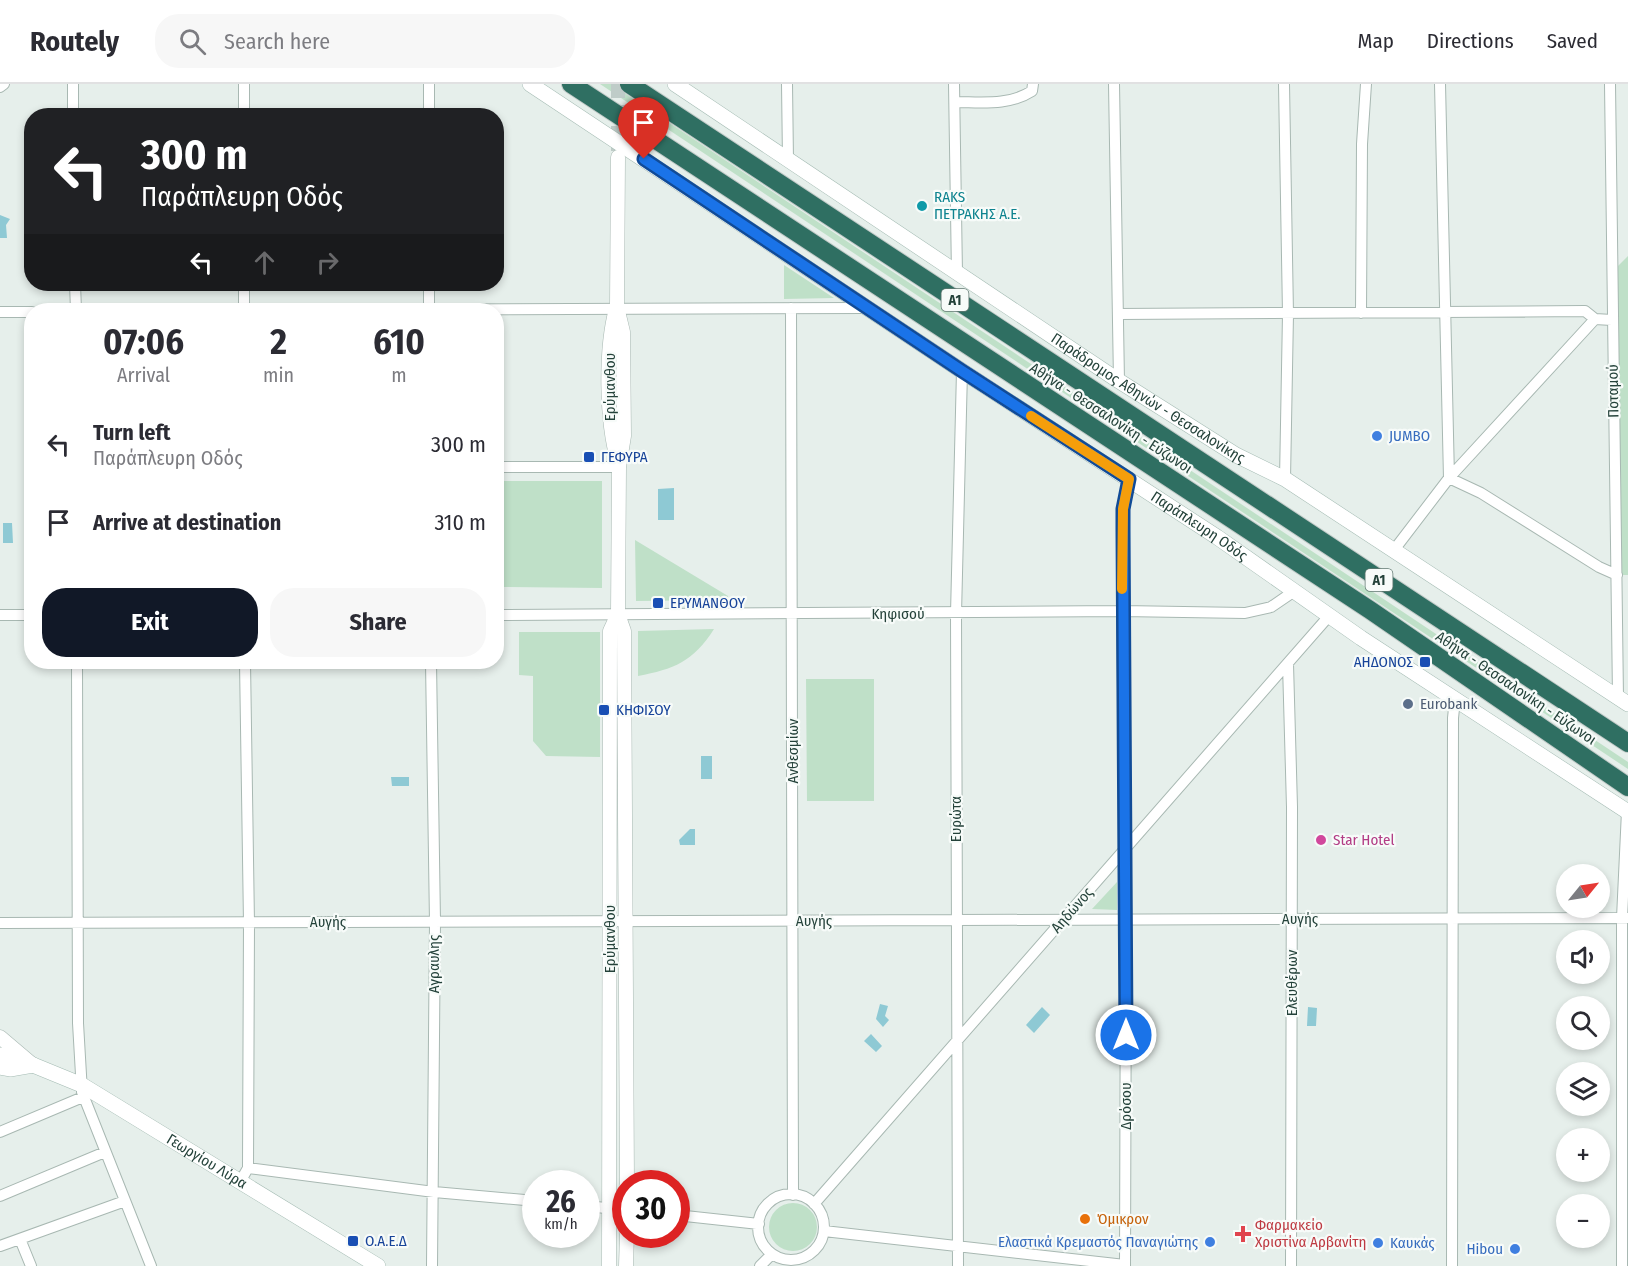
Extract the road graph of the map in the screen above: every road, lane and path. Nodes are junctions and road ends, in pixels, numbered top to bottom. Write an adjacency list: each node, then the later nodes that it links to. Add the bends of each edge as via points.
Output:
1 (4, 84): 17 (street)
2 (73, 84): 19 (street)
3 (244, 84): 20 (street)
4 (429, 84): 21 (street)
5 (530, 84): 27 (main road, Παράπλευρη Οδός)
6 (572, 84): 62 (highway, Αθήνα - Θεσσαλονίκη - Εύζωνοι / Α1, via 1360,604)
7 (629, 84): 61 (highway, Αθήνα - Θεσσαλονίκη - Εύζωνοι / Α1)
8 (675, 84): 23 (main road, Παράδρομος Αθηνών - Θεσσαλονίκης)
9 (787, 84): 23 (street)
10 (954, 84): 18 (street)
11 (1033, 84): 18 (street, via 1027,94 1002,102)
12 (1114, 84): 33 (street)
13 (1284, 84): 34 (street)
14 (1366, 84): 31 (street)
15 (1440, 84): 32 (street)
16 (1610, 84): 36 (street, Ποταμού)
17 (0, 87)
18 (955, 102): 24 (street)
19 (73, 108)
20 (244, 108)
21 (429, 108)
22 (618, 157): 25 (street, Ερύμανθου)
23 (788, 160): 24 (main road, Παράδρομος Αθηνών - Θεσσαλονίκης)
24 (957, 274): 38 (main road, Παράδρομος Αθηνών - Θεσσαλονίκης)
25 (617, 307): 26 (street); 28 (street); 40 (street, Ερύμανθου, via 623,332 624,436)
26 (791, 308): 27 (street); 49 (street, Ανθεσμίων)
27 (866, 308): 37 (main road, Παράπλευρη Οδός)
28 (504, 309)
29 (0, 312): 30 (street)
30 (24, 312)
31 (1361, 313): 32 (street); 34 (street)
32 (1444, 313): 35 (street, via 1585,311); 41 (street)
33 (1119, 314): 34 (street); 38 (street)
34 (1288, 314): 43 (street)
35 (1595, 319): 36 (street); 41 (street)
36 (1612, 320): 45 (street, Ποταμού)
37 (962, 371): 42 (main road, Παράπλευρη Οδός); 50 (street, Ευρώτα)
38 (1119, 381): 43 (main road, Παράδρομος Αθηνών - Θεσσαλονίκης, via 1236,455)
39 (504, 467): 40 (street)
40 (619, 467): 48 (street, Ερύμανθου)
41 (1449, 478): 44 (street); 45 (street, via 1481,493)
42 (1129, 479): 46 (main road, Παράπλευρη Οδός); 47 (street, Δρόσου, via 1123,509)
43 (1285, 479): 44 (main road, Παράδρομος Αθηνών - Θεσσαλονίκης)
44 (1394, 550): 60 (main road, Παράδρομος Αθηνών - Θεσσαλονίκης)
45 (1617, 575): 60 (street, Ποταμού)
46 (1293, 592): 47 (street, Κηφισού, via 1258,612); 54 (main road, Παράπλευρη Οδός)
47 (1122, 611): 50 (street, Κηφισού); 64 (street, Δρόσου)
48 (618, 614): 49 (street, Κηφισού); 53 (street, Κηφισού); 71 (street, Ερύμανθου, via 610,631); 72 (street, Ερύμανθου, via 624,631)
49 (793, 614): 50 (street, Κηφισού); 73 (street, Ανθεσμίων)
50 (956, 614): 69 (street, Ευρώτα)
51 (0, 615): 52 (street)
52 (24, 615)
53 (504, 615)
54 (1329, 616): 55 (street, Αηδώνος); 59 (main road, Παράπλευρη Οδός)
55 (1288, 664): 64 (street, Αηδώνος); 67 (street, Ελευθέρων)
56 (76, 669): 77 (street)
57 (245, 669): 74 (street)
58 (431, 669): 75 (street, Αγραυλης)
59 (1455, 699): 63 (main road, Παράπλευρη Οδός); 68 (street)
60 (1623, 701)
61 (1628, 743)
62 (1628, 787)
63 (1627, 812): 66 (street)
64 (1124, 850): 65 (street, Αηδώνος); 70 (street, Δρόσου)
65 (1065, 918): 69 (street, Αυγής); 70 (street, Αυγής); 79 (street, Αηδώνος)
66 (1625, 918): 68 (street, Αυγής); 118 (street)
67 (1292, 919): 68 (street, Αυγής); 70 (street, Αυγής); 116 (street, Ελευθέρων)
68 (1452, 919): 117 (street)
69 (956, 920): 73 (street, Αυγής); 79 (street, Ευρώτα)
70 (1126, 920): 108 (street, Δρόσου)
71 (610, 921): 72 (street, Αυγής); 75 (street, Αυγής); 96 (street, Ερύμανθου)
72 (626, 921): 73 (street, Αυγής); 87 (street, Ερύμανθου)
73 (793, 921): 90 (street, Ανθεσμίων)
74 (249, 922): 75 (street, Αυγής); 77 (street, Αυγής); 86 (street)
75 (435, 922): 89 (street, Αγραυλης)
76 (0, 923): 77 (street, Αυγής)
77 (78, 923): 83 (street)
78 (0, 1037): 81 (street)
79 (956, 1042): 94 (street, Αηδώνος); 102 (street, Ευρώτα)
80 (0, 1055): 81 (main road, Γεωργίου Λύρα)
81 (33, 1065): 82 (main road, Γεωργίου Λύρα); 83 (main road, Γεωργίου Λύρα)
82 (0, 1067)
83 (83, 1091): 84 (street); 85 (street); 88 (main road, Γεωργίου Λύρα)
84 (0, 1132)
85 (105, 1152): 91 (street); 93 (street)
86 (248, 1168): 88 (street); 89 (street)
87 (627, 1170)
88 (240, 1182): 107 (main road, Γεωργίου Λύρα)
89 (434, 1192): 92 (street); 111 (street, Αγραυλης)
90 (793, 1195): 94 (street); 99 (street, via 770,1202)
91 (0, 1197)
92 (522, 1200)
93 (125, 1201): 101 (street); 110 (street)
94 (814, 1204): 100 (street, via 824,1221)
95 (600, 1207): 96 (street)
96 (609, 1208): 97 (street); 112 (street, Ερύμανθου)
97 (612, 1208)
98 (690, 1217): 99 (street)
99 (759, 1224): 105 (street, via 760,1235)
100 (824, 1231): 102 (street); 106 (street, via 814,1251)
101 (20, 1239): 103 (street); 109 (street)
102 (958, 1244): 108 (street); 115 (street, Ευρώτα)
103 (0, 1246)
104 (627, 1248): 113 (street)
105 (772, 1254): 106 (street); 114 (street)
106 (793, 1263)
107 (374, 1265)
108 (1125, 1265)
109 (31, 1266)
110 (151, 1266)
111 (432, 1266)
112 (609, 1266)
113 (626, 1266)
114 (760, 1266)
115 (958, 1266)
116 (1291, 1266)
117 (1452, 1266)
118 (1622, 1266)

